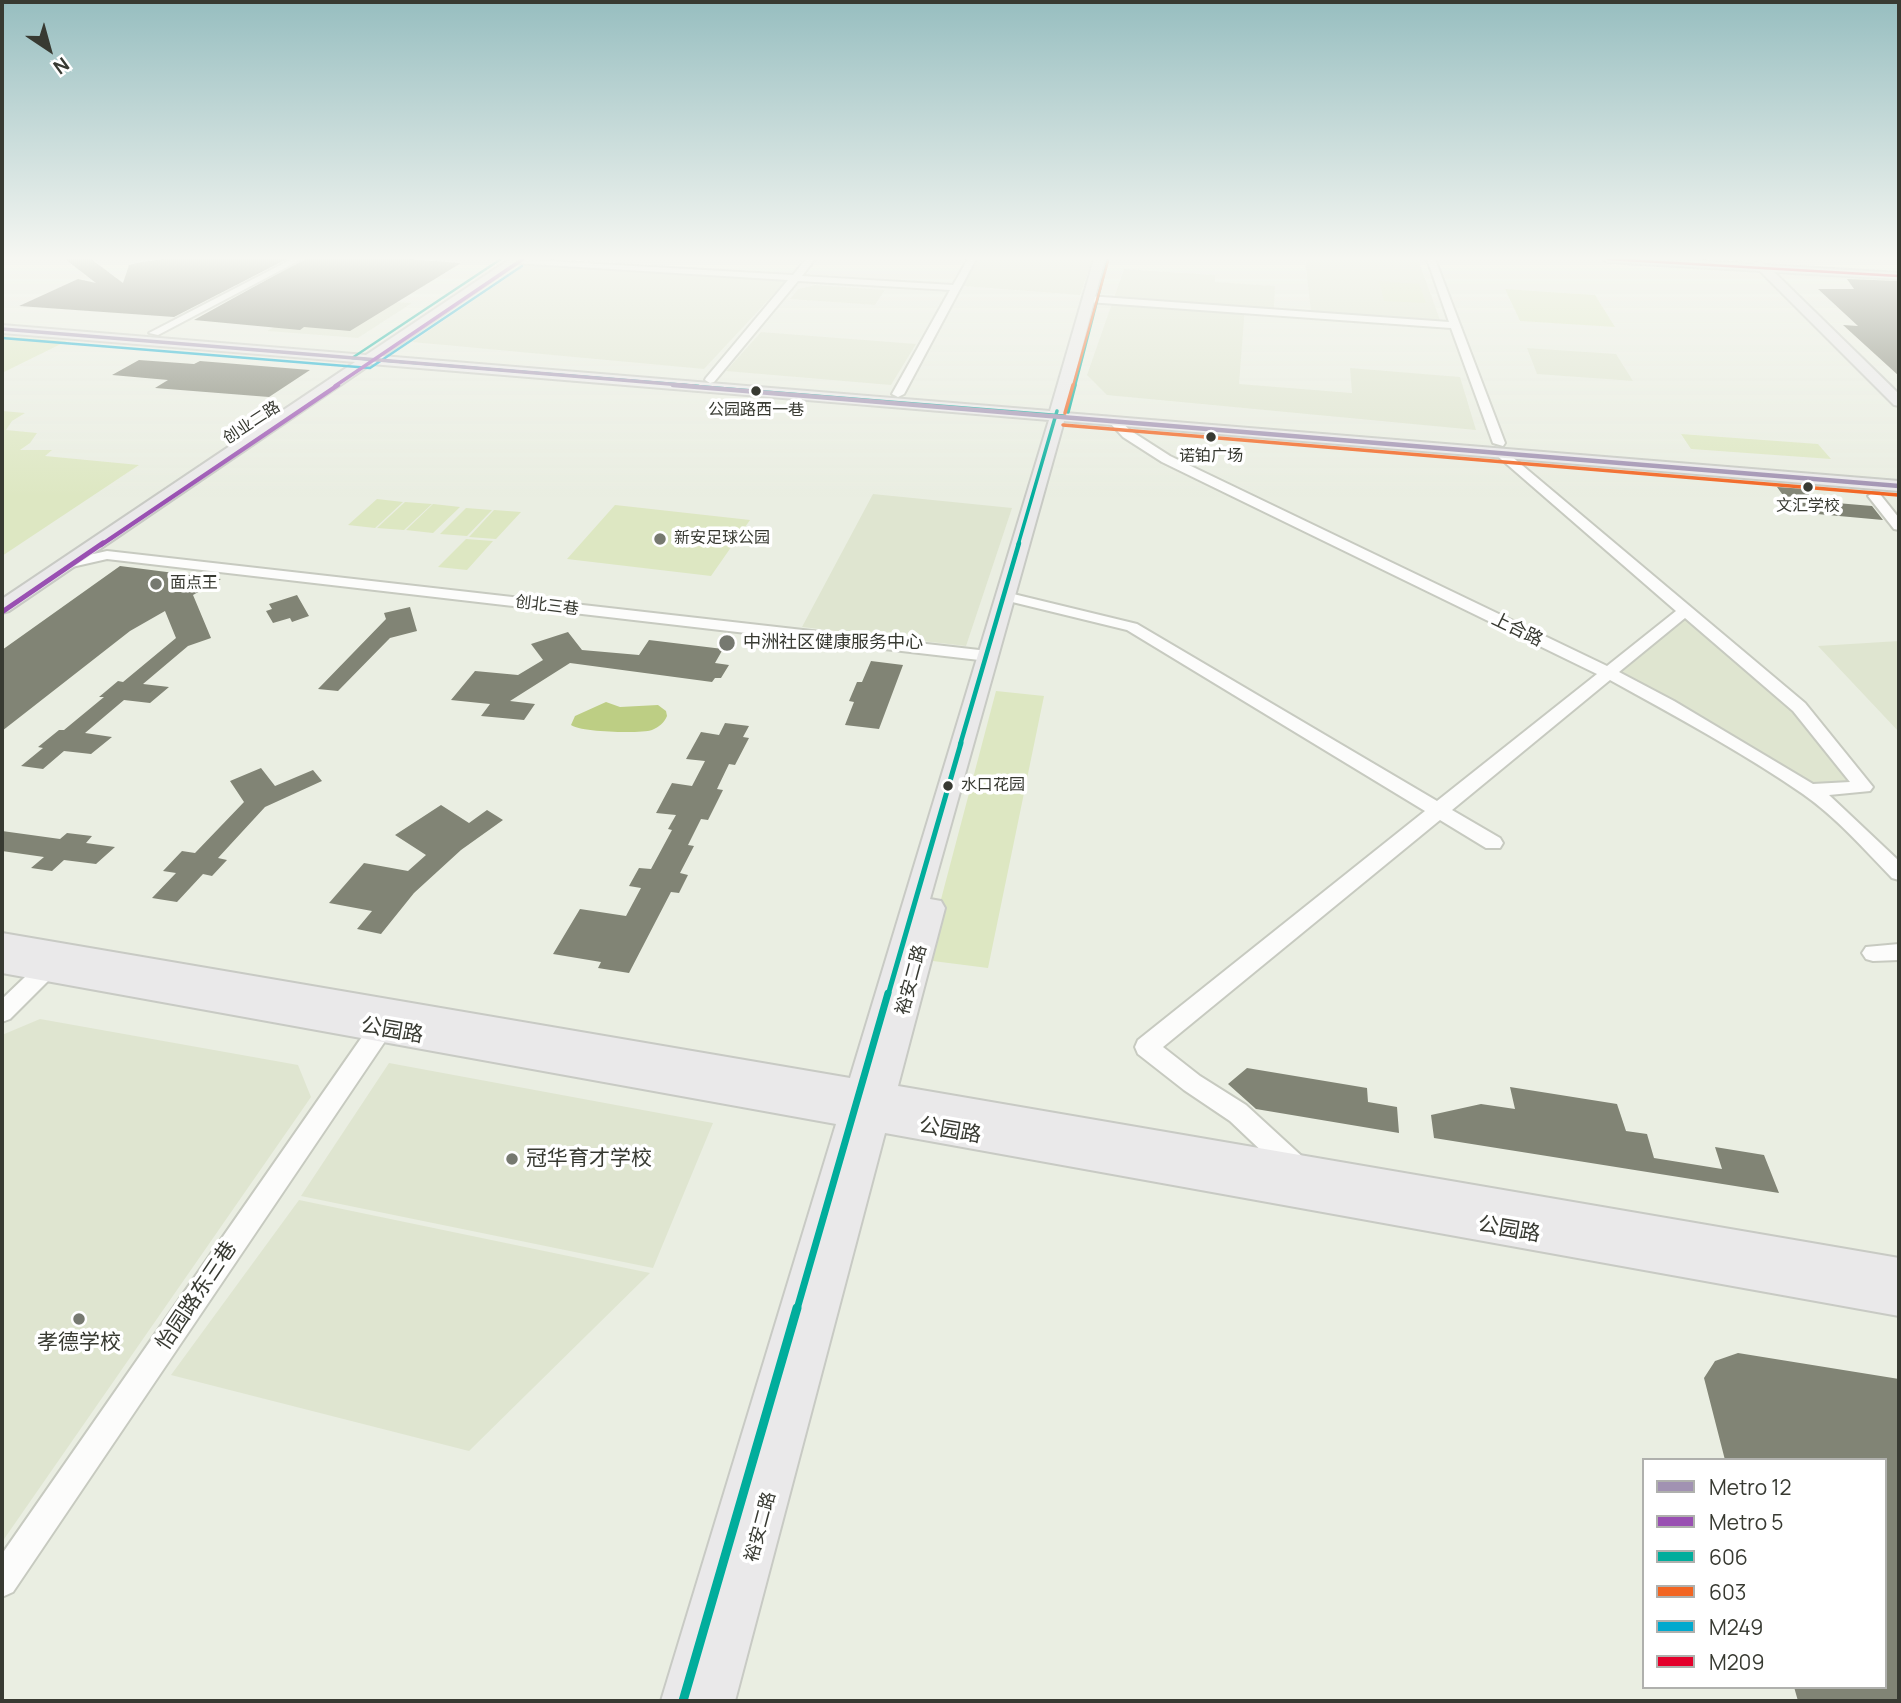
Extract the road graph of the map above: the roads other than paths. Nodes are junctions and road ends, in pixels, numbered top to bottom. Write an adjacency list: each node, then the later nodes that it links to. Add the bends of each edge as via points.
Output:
1 (122, 338): 12 (main road)
2 (214, 338): 11 (main road)
3 (389, 338): 13 (main road, 创业二路)
4 (392, 338): 13 (main road, 创业二路)
5 (742, 338): 14 (street)
6 (927, 338): 16 (street)
7 (1083, 338): 19 (main road, 裕安二路)
8 (1460, 338): 21 (street)
9 (1836, 338): 18 (main road)
10 (1843, 338): 15 (main road)
11 (231, 340): 12 (main road); 13 (main road)
12 (218, 346): 13 (main road)
13 (366, 355): 14 (main road); 17 (main road); 26 (main road, 创业二路); 27 (main road, 创业二路)
14 (710, 380): 16 (main road)
15 (1899, 391)
16 (898, 394): 17 (main road)
17 (915, 400): 19 (main road)
18 (1899, 402)
19 (1063, 412): 20 (main road); 21 (main road); 28 (main road, 裕安二路)
20 (1114, 421): 21 (main road); 32 (street, 上合路, via 1144,446 1190,472)
21 (1500, 448): 22 (main road); 23 (main road); 30 (street)
22 (1899, 476)
23 (1899, 486)
24 (1874, 496): 25 (street)
25 (1899, 526)
26 (105, 547): 29 (main road, 创业二路, via 64,565); 31 (street, 创北三巷)
27 (2, 588)
28 (1012, 597): 31 (main road, 裕安二路); 34 (street, via 1132,627); 44 (main road, 裕安二路)
29 (2, 607)
30 (1685, 611): 32 (street); 33 (street, via 1798,707 1864,787)
31 (988, 656): 44 (main road, 裕安二路)
32 (1608, 673): 33 (street, 上合路); 34 (street)
33 (1810, 790): 36 (street, 上合路)
34 (1439, 810): 35 (street); 45 (street, via 1146,1047 1238,1113)
35 (1493, 843)
36 (1899, 873)
37 (2, 943): 41 (main road, 公园路)
38 (1899, 952): 39 (street)
39 (1873, 953)
40 (2, 962): 41 (main road, 公园路)
41 (54, 962): 42 (street); 43 (main road, 公园路)
42 (2, 1013)
43 (387, 1020): 44 (main road, 公园路); 48 (street, 怡园路东三巷)
44 (867, 1105): 45 (main road, 公园路); 47 (main road, 公园路); 49 (main road, 裕安二路); 50 (main road, 裕安二路)
45 (1299, 1170): 46 (main road, 公园路)
46 (1899, 1275)
47 (1899, 1299)
48 (2, 1581)
49 (683, 1701)
50 (713, 1701)

